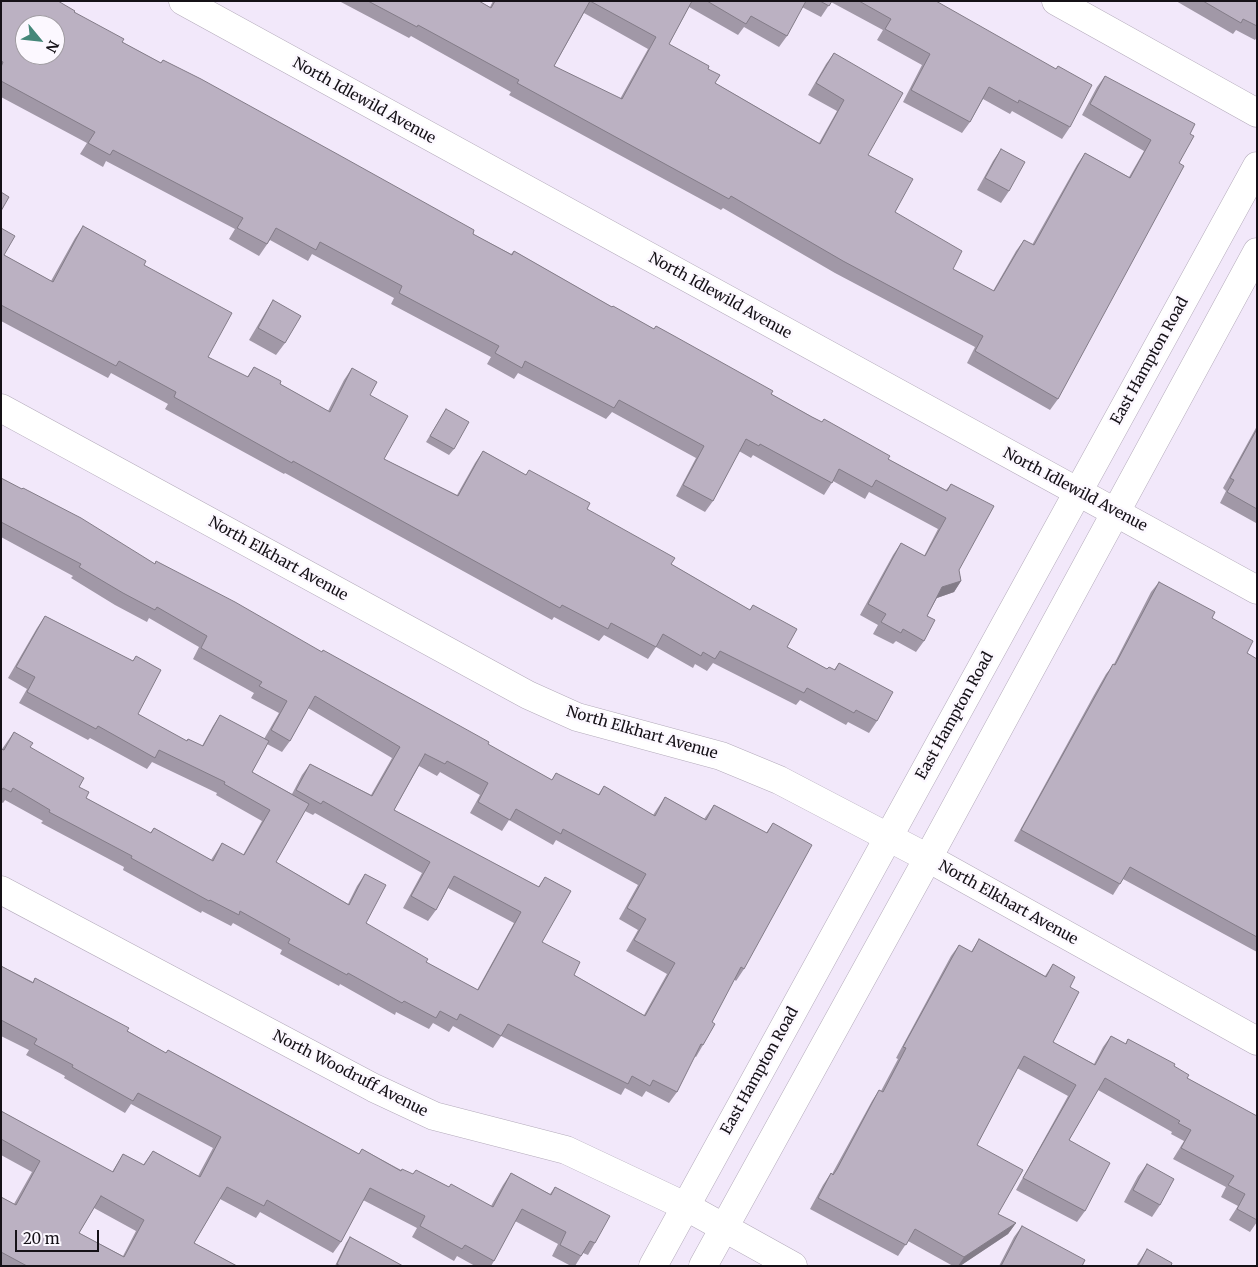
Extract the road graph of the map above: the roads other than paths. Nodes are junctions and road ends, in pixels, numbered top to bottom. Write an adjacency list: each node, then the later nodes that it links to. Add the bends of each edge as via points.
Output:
1 (183, 1): 7 (street, North Idlewild Avenue)
2 (1056, 1): 3 (street)
3 (1257, 113)
4 (1257, 166): 7 (street, East Hampton Road)
5 (1257, 252): 8 (street)
6 (1, 408): 10 (street, North Elkhart Avenue, via 528,695 577,716 721,756 780,780)
7 (1078, 492): 8 (street, North Idlewild Avenue); 10 (street, East Hampton Road)
8 (1115, 511): 9 (street, North Idlewild Avenue); 11 (street)
9 (1257, 590)
10 (888, 837): 11 (street, North Elkhart Avenue); 14 (street, East Hampton Road)
11 (928, 858): 13 (street, North Elkhart Avenue); 15 (street)
12 (1, 890): 14 (street, North Woodruff Avenue, via 374,1088 434,1116 566,1150)
13 (1257, 1041)
14 (685, 1206): 15 (street, North Woodruff Avenue); 16 (street, East Hampton Road)
15 (723, 1228): 17 (street); 18 (street, North Woodruff Avenue)
16 (654, 1266)
17 (703, 1266)
18 (793, 1266)

